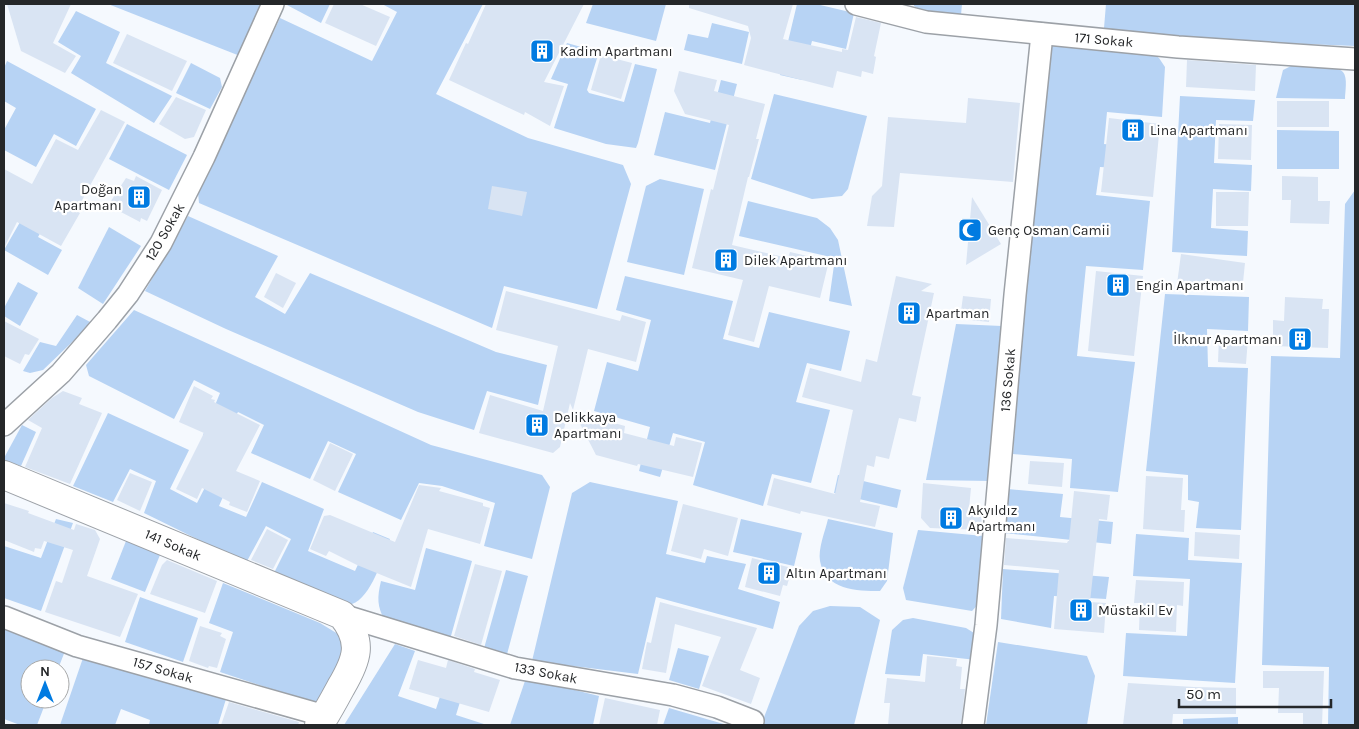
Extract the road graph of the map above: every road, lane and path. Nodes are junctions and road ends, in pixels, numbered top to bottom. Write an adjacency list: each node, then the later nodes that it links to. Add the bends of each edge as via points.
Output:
1 (273, 4): 6 (street, 120 Sokak, via 161,243 107,320 61,373)
2 (856, 4): 3 (street, 171 Sokak)
3 (905, 10): 4 (street, 171 Sokak, via 926,22)
4 (1042, 34): 5 (street, 171 Sokak); 12 (street, 136 Sokak, via 986,626)
5 (1355, 59)
6 (4, 425)
7 (4, 475): 8 (street, 141 Sokak)
8 (342, 615): 10 (street, via 356,639 356,653 352,669); 11 (street, 133 Sokak, via 515,668 673,695 717,707)
9 (4, 617): 10 (street, 157 Sokak, via 77,646)
10 (322, 721)
11 (752, 723)
12 (973, 725)

